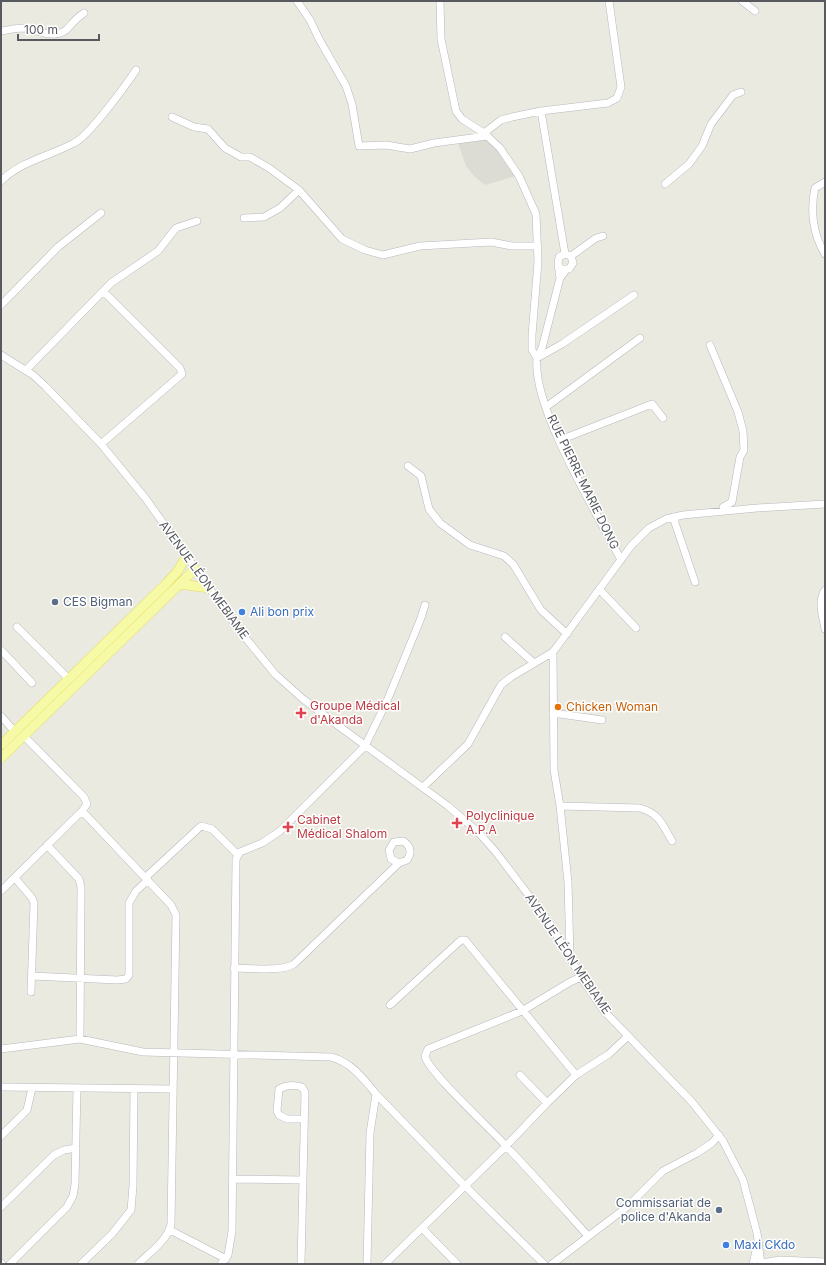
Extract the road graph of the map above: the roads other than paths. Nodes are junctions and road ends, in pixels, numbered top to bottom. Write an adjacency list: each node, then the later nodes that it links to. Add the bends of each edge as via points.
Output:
1 (298, 1): 12 (street, via 346,86 352,104 359,146 386,145 410,149)
2 (440, 1): 12 (street, RUE PIERRE MARIE DONG, via 441,38 456,111 462,119)
3 (608, 1): 10 (street, via 620,93 608,103)
4 (742, 1): 5 (street)
5 (755, 11)
6 (84, 13): 7 (street, via 73,20 65,30 54,34 42,34 23,28)
7 (1, 31)
8 (136, 70): 13 (street, via 101,116 76,142 10,171)
9 (741, 92): 15 (street, via 734,95 711,124 702,146 689,164)
10 (541, 111): 12 (street, via 501,120); 23 (street)
11 (172, 117): 16 (street, via 194,127 208,129 226,148 241,157 250,157)
12 (485, 134): 21 (street, RUE PIERRE MARIE DONG, via 504,154 531,200 536,214)
13 (1, 181)
14 (825, 182): 22 (street, via 815,188 812,199 815,227)
15 (665, 184)
16 (299, 190): 18 (street, via 280,208 264,217); 21 (street, via 342,238 376,254 391,254 420,246 491,242 512,246)
17 (101, 213): 27 (street, via 58,247)
18 (244, 218)
19 (197, 221): 25 (street, via 176,228 158,251 110,283)
20 (603, 236): 23 (street)
21 (538, 246): 31 (street, RUE PIERRE MARIE DONG, via 532,335 532,350)
22 (824, 251)
23 (568, 255): 24 (street, via 572,260 571,266); 24 (street, via 557,260)
24 (562, 268): 31 (street, via 542,348)
25 (101, 294): 32 (street); 36 (street, via 106,294 141,328 180,368 182,376)
26 (634, 295): 31 (street)
27 (1, 305)
28 (640, 338): 33 (street)
29 (710, 345): 39 (street, via 738,412 744,450 740,457 732,502 723,507)
30 (1, 355): 32 (street, AVENUE LÉON MEBIAME)
31 (537, 358): 33 (street, RUE PIERRE MARIE DONG)
32 (26, 370): 36 (street, AVENUE LÉON MEBIAME)
33 (546, 407): 35 (street, RUE PIERRE MARIE DONG)
34 (664, 418): 35 (street, via 652,404)
35 (560, 440): 42 (street, RUE PIERRE MARIE DONG)
36 (101, 444): 41 (street, AVENUE LÉON MEBIAME, via 130,478)
37 (408, 466): 53 (street, via 421,476 429,509 440,523 470,545 504,556 513,564 541,610)
38 (825, 504): 39 (street)
39 (724, 511): 40 (street)
40 (674, 517): 42 (street, via 649,528 639,536); 44 (street)
41 (186, 557): 43 (street, AVENUE LÉON MEBIAME); 58 (main road, via 166,584)
42 (621, 560): 47 (street)
43 (195, 569): 45 (main road); 46 (street, AVENUE LÉON MEBIAME)
44 (695, 582)
45 (180, 584): 46 (main road); 63 (main road)
46 (209, 588): 65 (street, AVENUE LÉON MEBIAME, via 275,674 303,699)
47 (599, 589): 51 (street); 53 (street)
48 (825, 590): 52 (street, via 822,594 821,608)
49 (425, 605): 65 (street, via 387,701)
50 (17, 627): 58 (street)
51 (636, 628)
52 (825, 629)
53 (566, 634): 56 (street)
54 (505, 637): 57 (street)
55 (1, 650): 59 (street)
56 (553, 652): 57 (street); 60 (street)
57 (534, 663): 67 (street, via 501,685 468,744)
58 (69, 679): 63 (main road)
59 (32, 683)
60 (553, 713): 62 (street); 68 (street, via 554,770)
61 (1, 716): 63 (street)
62 (602, 720)
63 (19, 734): 64 (main road); 66 (main road); 69 (street, via 84,797 87,804)
64 (1, 745)
65 (365, 746): 67 (street, AVENUE LÉON MEBIAME); 72 (street, via 272,838)
66 (1, 758)
67 (423, 787): 77 (street, AVENUE LÉON MEBIAME, via 490,845 539,909)
68 (560, 806): 70 (street, via 640,808 659,817); 77 (street, via 569,893)
69 (82, 811): 71 (street); 75 (street)
70 (672, 841)
71 (47, 845): 74 (street); 81 (street, via 81,884)
72 (238, 855): 75 (street, via 212,829 201,826); 78 (street)
73 (399, 863): 78 (street, via 294,964 280,968)
74 (15, 878): 76 (street); 79 (street, via 34,903)
75 (147, 879): 81 (street, via 129,903 128,978); 88 (street, via 171,905 176,915)
76 (1, 891)
77 (570, 956): 80 (street, AVENUE LÉON MEBIAME)
78 (234, 968): 89 (street)
79 (32, 976): 81 (street); 82 (street)
80 (581, 977): 84 (street); 85 (street, AVENUE LÉON MEBIAME, via 604,1011)
81 (81, 979): 86 (street)
82 (31, 992)
83 (390, 1005): 84 (street, via 464,940)
84 (522, 1011): 91 (street); 102 (street, via 428,1049 425,1053 428,1064)
85 (628, 1036): 91 (street, via 609,1054); 101 (street, AVENUE LÉON MEBIAME, via 692,1102)
86 (80, 1039): 87 (street); 88 (street, via 135,1051)
87 (1, 1049)
88 (175, 1052): 89 (street); 96 (street)
89 (233, 1055): 97 (street, via 338,1058 358,1073); 104 (street)
90 (520, 1074): 98 (street)
91 (576, 1074): 98 (street)
92 (1, 1087): 93 (street)
93 (32, 1088): 94 (street); 100 (street, via 27,1110)
94 (77, 1088): 95 (street); 103 (street)
95 (134, 1089): 96 (street); 114 (street, via 131,1210 112,1234)
96 (173, 1089): 109 (street)
97 (376, 1094): 106 (street); 117 (street, via 370,1133)
98 (547, 1103): 102 (street)
99 (304, 1119): 99 (street, via 304,1089 298,1086 279,1088 279,1115 287,1119); 105 (street)
100 (1, 1136)
101 (719, 1136): 110 (street, via 697,1153 663,1171 627,1206); 122 (street, AVENUE LÉON MEBIAME, via 743,1180 756,1228)
102 (506, 1146): 106 (street); 110 (street)
103 (76, 1148): 107 (street, via 54,1155); 113 (street, via 75,1184 73,1196 67,1207)
104 (232, 1179): 105 (street); 111 (street, via 232,1231 229,1251)
105 (303, 1180): 116 (street)
106 (464, 1186): 108 (street); 120 (street)
107 (1, 1207)
108 (422, 1228): 118 (street); 119 (street)
109 (170, 1230): 111 (street); 115 (street)
110 (588, 1236): 121 (street)
111 (223, 1262)
112 (825, 1262): 122 (street, via 780,1260)
113 (10, 1264)
114 (81, 1264)
115 (138, 1264)
116 (301, 1264)
117 (367, 1264)
118 (385, 1264)
119 (457, 1264)
120 (544, 1264)
121 (552, 1264)
122 (758, 1264)

